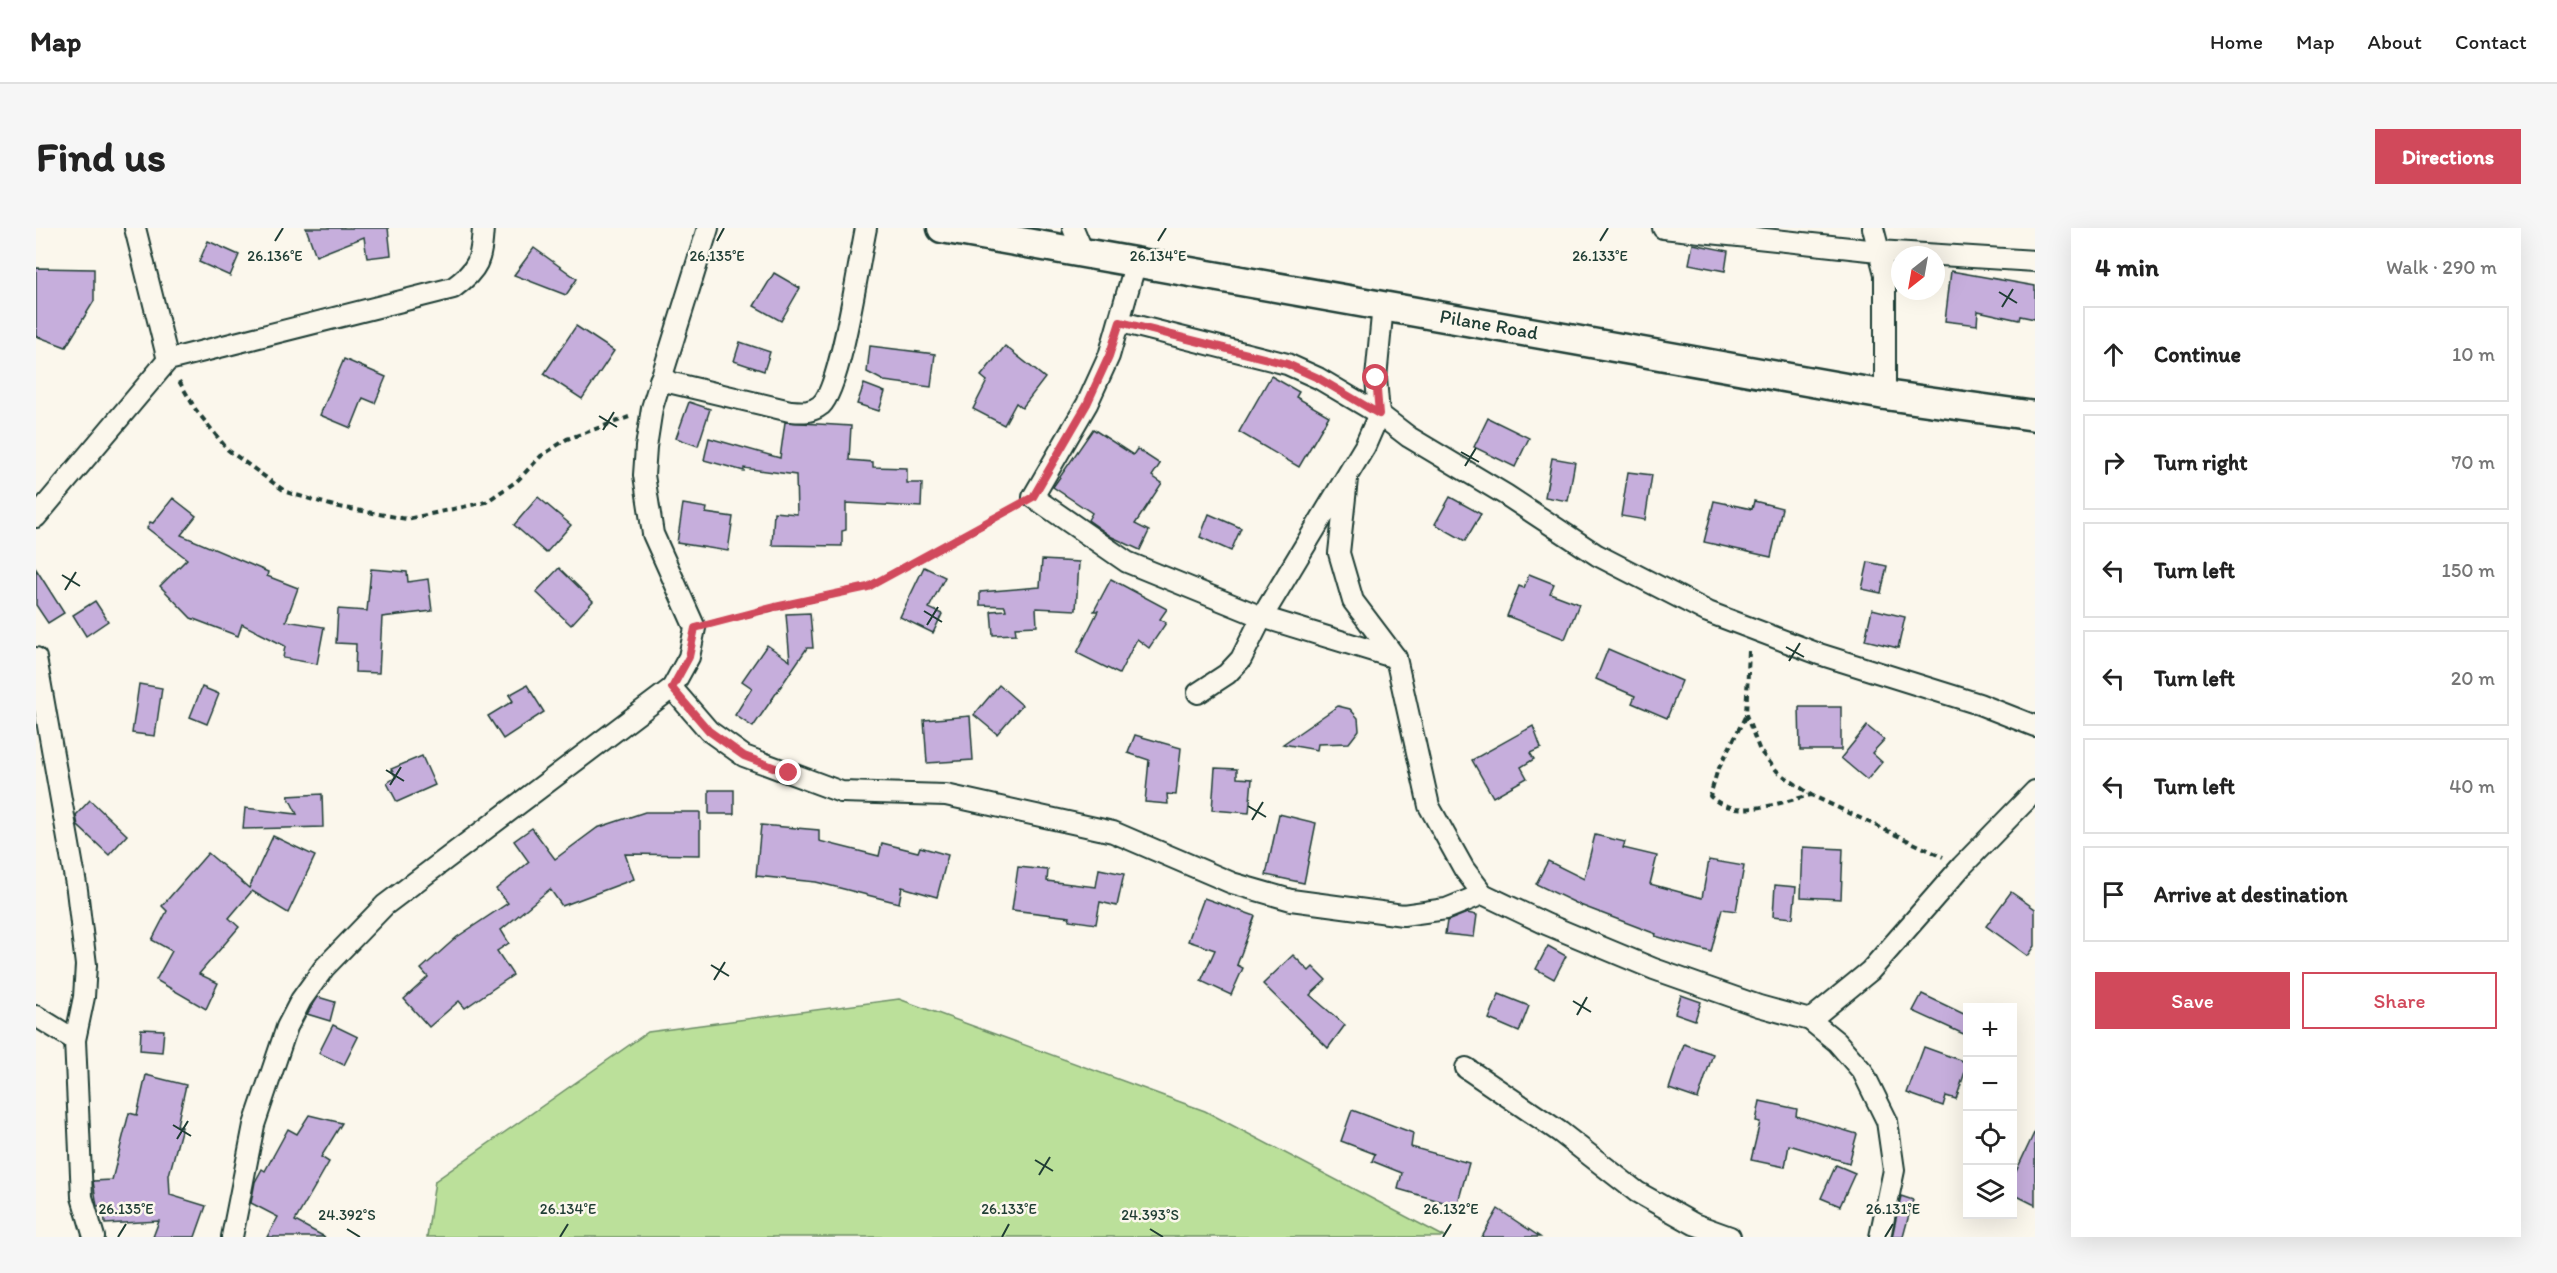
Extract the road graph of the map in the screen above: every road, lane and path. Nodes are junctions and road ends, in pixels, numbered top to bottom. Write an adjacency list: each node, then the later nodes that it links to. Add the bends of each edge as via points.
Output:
1 (135, 228): 14 (street)
2 (483, 228): 14 (street, via 482,256 471,275 453,288)
3 (708, 228): 15 (street)
4 (866, 228): 15 (street, via 835,380 821,405 809,412 790,411)
5 (942, 228): 8 (main road, Pilane Road)
6 (1663, 228): 9 (street)
7 (1873, 228): 9 (street)
8 (1078, 240): 11 (main road, Pilane Road)
9 (1878, 251): 10 (street); 16 (street, via 1885,274)
10 (2035, 261)
11 (1136, 262): 12 (main road, Pilane Road); 13 (street)
12 (1383, 305): 16 (main road, Pilane Road); 18 (street, via 1376,378)
13 (1120, 322): 18 (street, via 1287,364); 21 (street, via 1087,404)
14 (168, 360): 17 (path, via 196,410 228,450 286,492 334,506 407,519 486,502 567,439); 22 (street)
15 (660, 380): 17 (street)
16 (1885, 395): 19 (main road, Pilane Road)
17 (652, 408): 24 (street, via 644,475 652,534)
18 (1379, 414): 20 (street); 25 (street, via 1409,437 1597,555)
19 (2035, 416)
20 (1347, 479): 23 (street); 27 (street, via 1339,553 1353,601)
21 (1033, 497): 23 (street, via 1127,562); 24 (path, via 868,587)
22 (36, 517)
23 (1262, 617): 27 (street); 29 (street, via 1241,659 1227,674)
24 (695, 628): 28 (street, via 689,657)
25 (1750, 629): 30 (path); 31 (street, via 1980,704)
26 (36, 658): 38 (street, via 77,890 86,965)
27 (1396, 658): 35 (street, via 1429,806 1464,869)
28 (672, 688): 35 (street, via 709,731 744,756 841,792 946,795 1113,832 1232,883 1291,900 1403,915 1446,909); 41 (street, via 385,905 324,968 287,1027 254,1125)
29 (1198, 693)
30 (1746, 716): 33 (path, via 1760,751 1777,771); 33 (path, via 1717,772 1710,796 1731,809 1757,808)
31 (2035, 726)
32 (2035, 791): 34 (street)
33 (1811, 795): 34 (path)
34 (1962, 866): 37 (street, via 1870,971)
35 (1483, 894): 37 (street, via 1654,969)
36 (36, 1016): 38 (street)
37 (1810, 1020): 43 (street, via 1837,1042 1863,1072 1887,1121 1894,1170)
38 (75, 1040): 40 (street, via 82,1197)
39 (1466, 1068): 42 (street, via 1560,1132 1637,1192 1694,1224)
40 (93, 1236)
41 (232, 1237)
42 (1730, 1237)
43 (1880, 1237)

